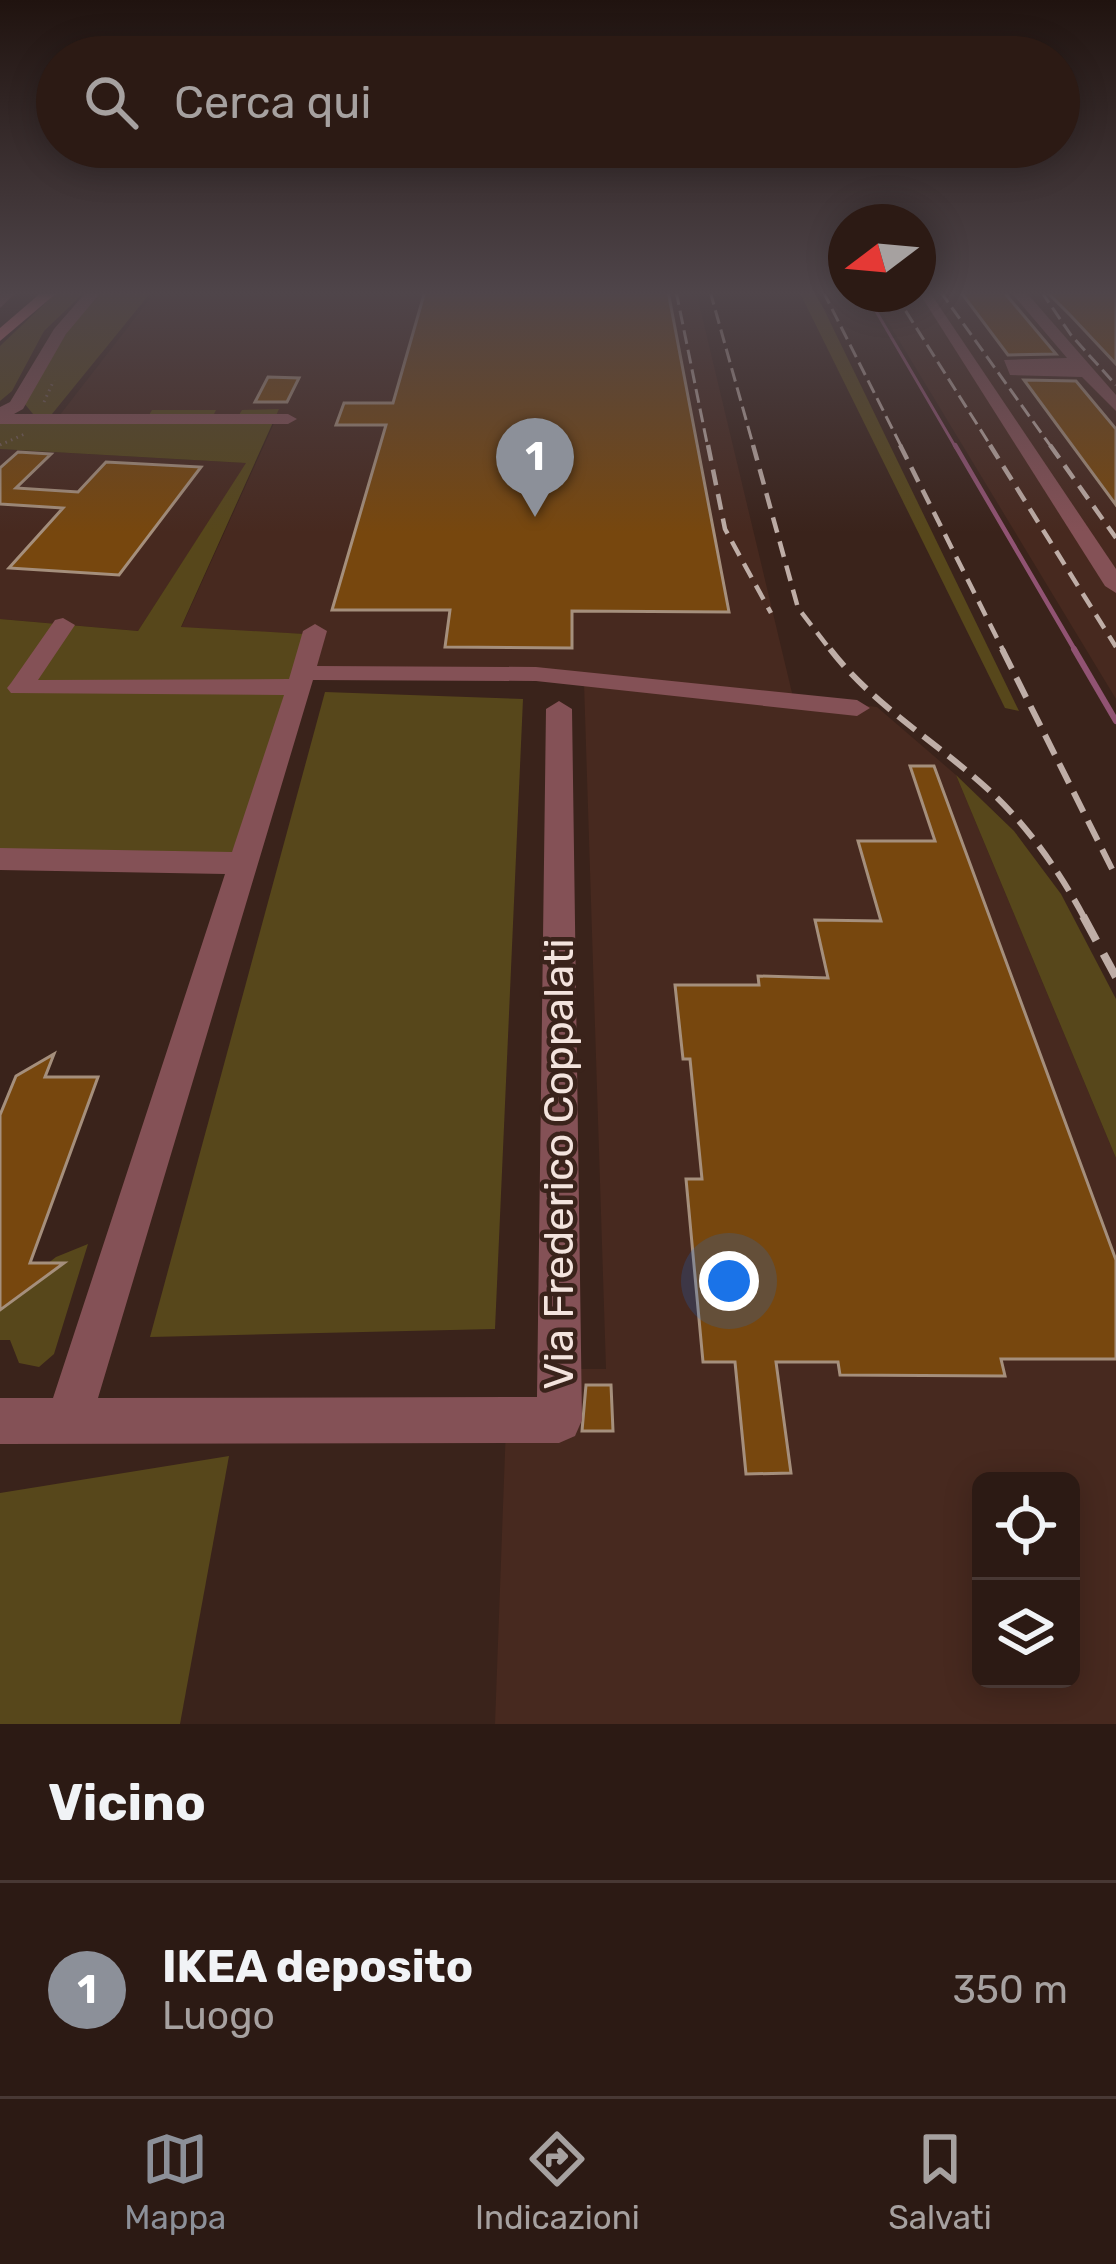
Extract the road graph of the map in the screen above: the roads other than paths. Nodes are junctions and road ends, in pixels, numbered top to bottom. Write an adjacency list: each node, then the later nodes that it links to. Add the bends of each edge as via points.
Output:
1 (32, 371): 5 (street)
2 (975, 371): 7 (street)
3 (1087, 371): 4 (street)
4 (1116, 406)
5 (3, 413): 6 (street, via 36,420)
6 (288, 419)
7 (1116, 586)
8 (63, 625): 10 (street, via 20,688)
9 (315, 631): 10 (street)
10 (300, 680): 11 (street, via 536,674); 14 (street)
11 (857, 708)
12 (560, 709): 16 (street, Via Frederico Coppalati, via 559,1420)
13 (0, 859): 14 (street)
14 (242, 863): 16 (street)
15 (0, 1420): 16 (street, Via Frederico Coppalati)
16 (69, 1420)

